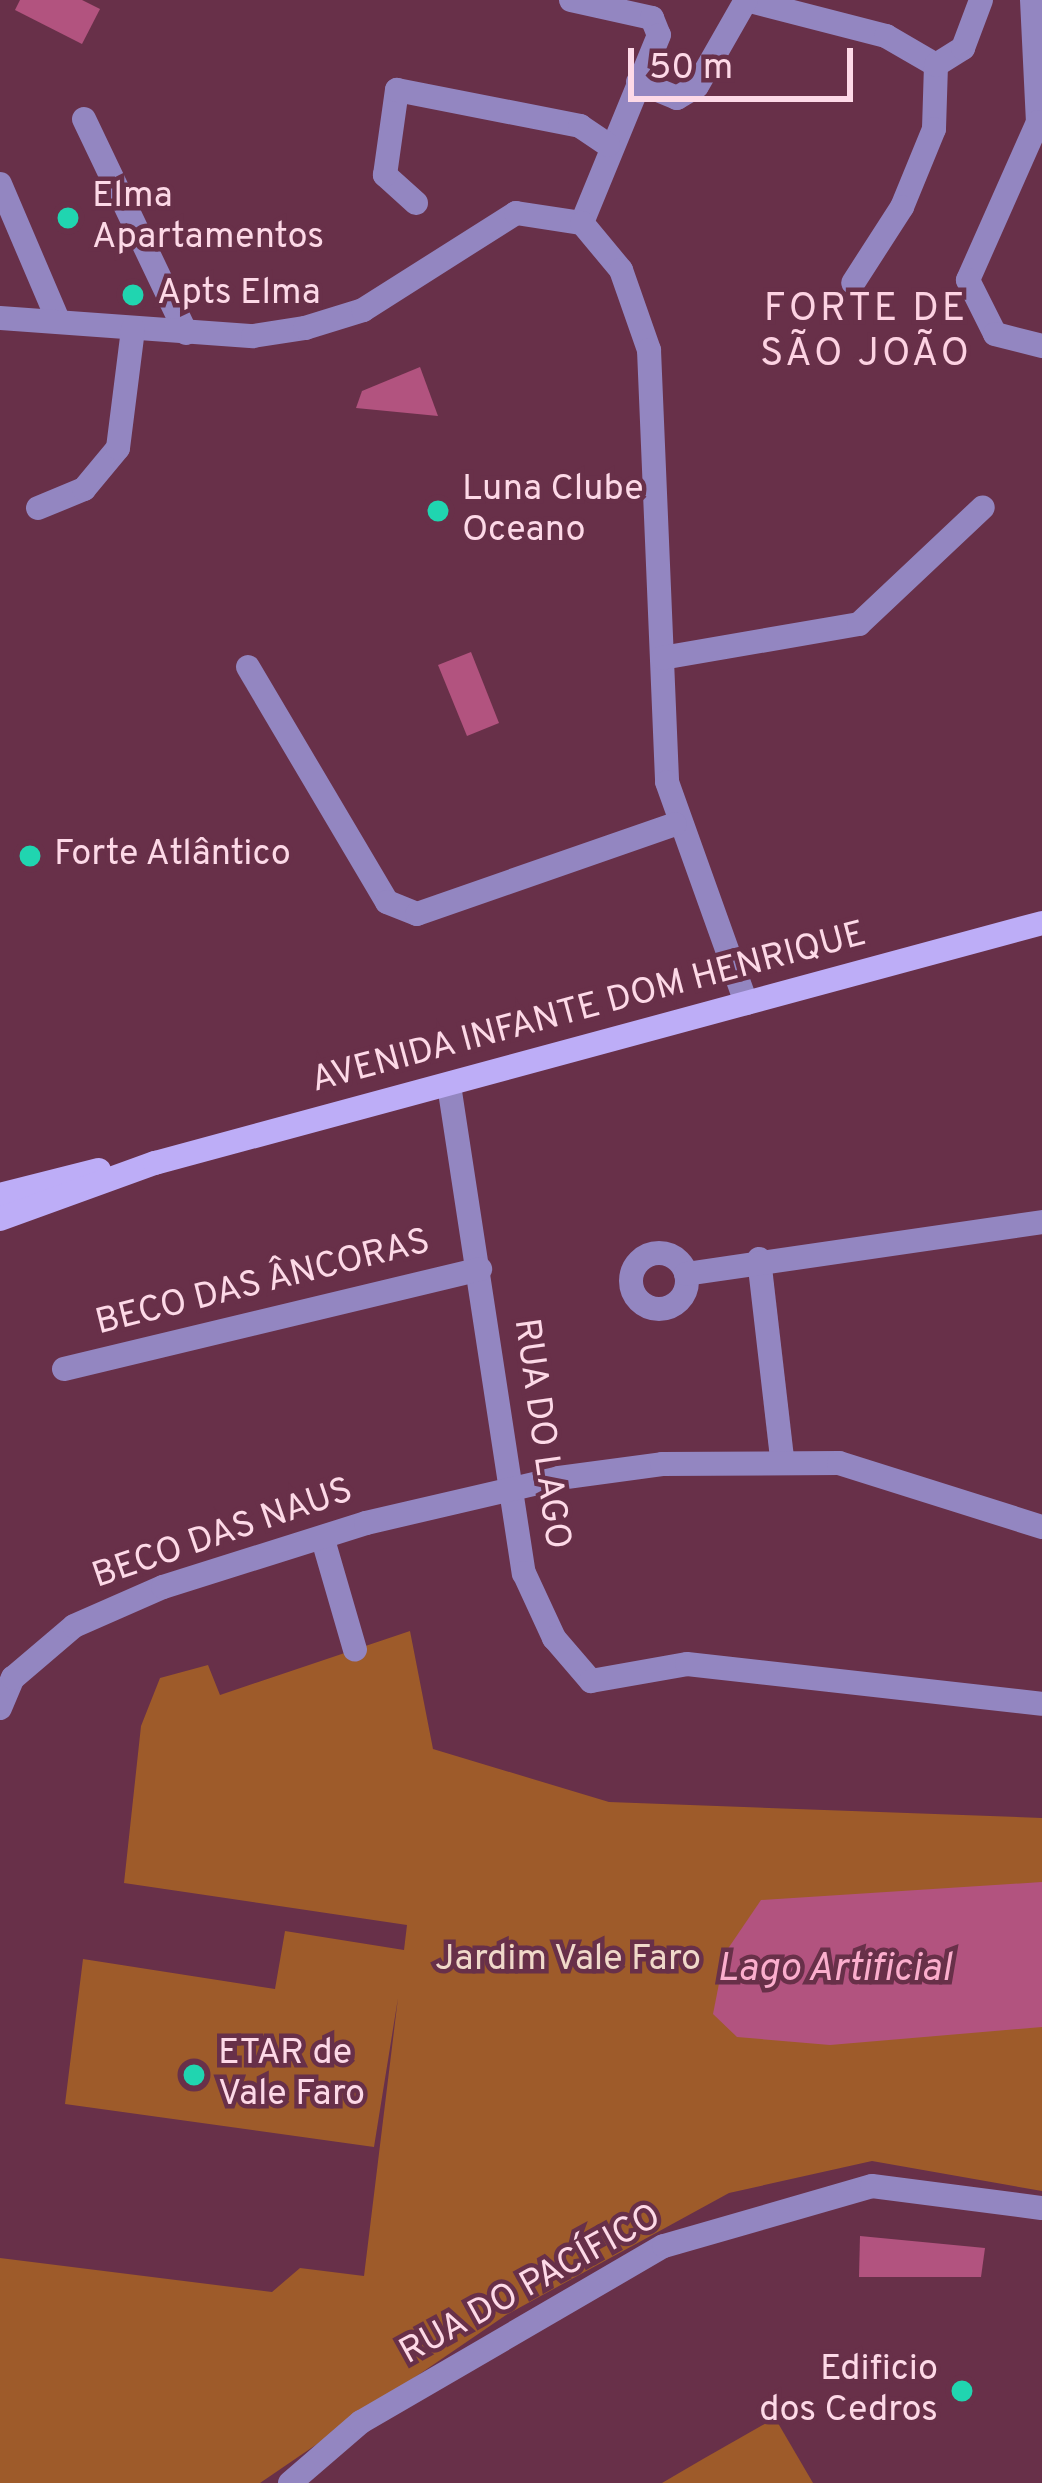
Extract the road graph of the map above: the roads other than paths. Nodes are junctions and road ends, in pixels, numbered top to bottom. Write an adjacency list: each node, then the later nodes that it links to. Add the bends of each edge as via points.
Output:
1 (571, 0): 6 (street, via 652,18 659,35)
2 (746, 0): 5 (street, via 886,36); 6 (street, via 697,86 677,98)
3 (981, 0): 5 (street, via 963,48)
4 (1032, 0): 8 (street)
5 (936, 65): 13 (street, via 934,129 902,207)
6 (638, 82): 9 (street)
7 (84, 119): 17 (street)
8 (1040, 123): 18 (street, via 968,280 994,334)
9 (608, 146): 11 (street, via 580,126 397,90 385,175); 12 (street)
10 (0, 184): 15 (street)
11 (416, 203)
12 (582, 223): 17 (street, via 516,213 363,310 253,336); 21 (street, via 621,270 649,350)
13 (853, 283)
14 (0, 318): 15 (street)
15 (59, 322): 16 (street)
16 (133, 328): 17 (street); 20 (street, via 118,448 84,489)
17 (186, 333)
18 (1042, 346)
19 (983, 507): 21 (street, via 859,624)
20 (38, 508)
21 (662, 658): 23 (street)
22 (248, 667): 23 (street, via 387,902 417,914)
23 (675, 824): 25 (street)
24 (1042, 923): 25 (street, AVENIDA INFANTE DOM HENRIQUE)
25 (746, 1004): 26 (street, AVENIDA INFANTE DOM HENRIQUE)
26 (449, 1085): 27 (street, AVENIDA INFANTE DOM HENRIQUE); 32 (street, RUA DO LAGO)
27 (155, 1163): 28 (street); 29 (street)
28 (0, 1195)
29 (0, 1219)
30 (1042, 1222): 31 (street)
31 (759, 1259): 33 (street); 35 (street)
32 (480, 1269): 34 (street, BECO DAS ÂNCORAS); 36 (street, RUA DO LAGO)
33 (686, 1274)
34 (64, 1370)
35 (782, 1457): 36 (street, BECO DAS NAUS); 37 (street, BECO DAS NAUS, via 838,1462)
36 (506, 1492): 38 (street, BECO DAS NAUS); 40 (street, RUA DO LAGO, via 534,1595 591,1681 707,1665)
37 (1042, 1527)
38 (324, 1543): 39 (street); 41 (street, BECO DAS NAUS, via 238,1561 74,1626 13,1678)
39 (355, 1650)
40 (1042, 1704)
41 (0, 1708)
42 (1042, 2208): 43 (street, RUA DO PACÍFICO, via 872,2186 664,2246 361,2422)
43 (290, 2483)

